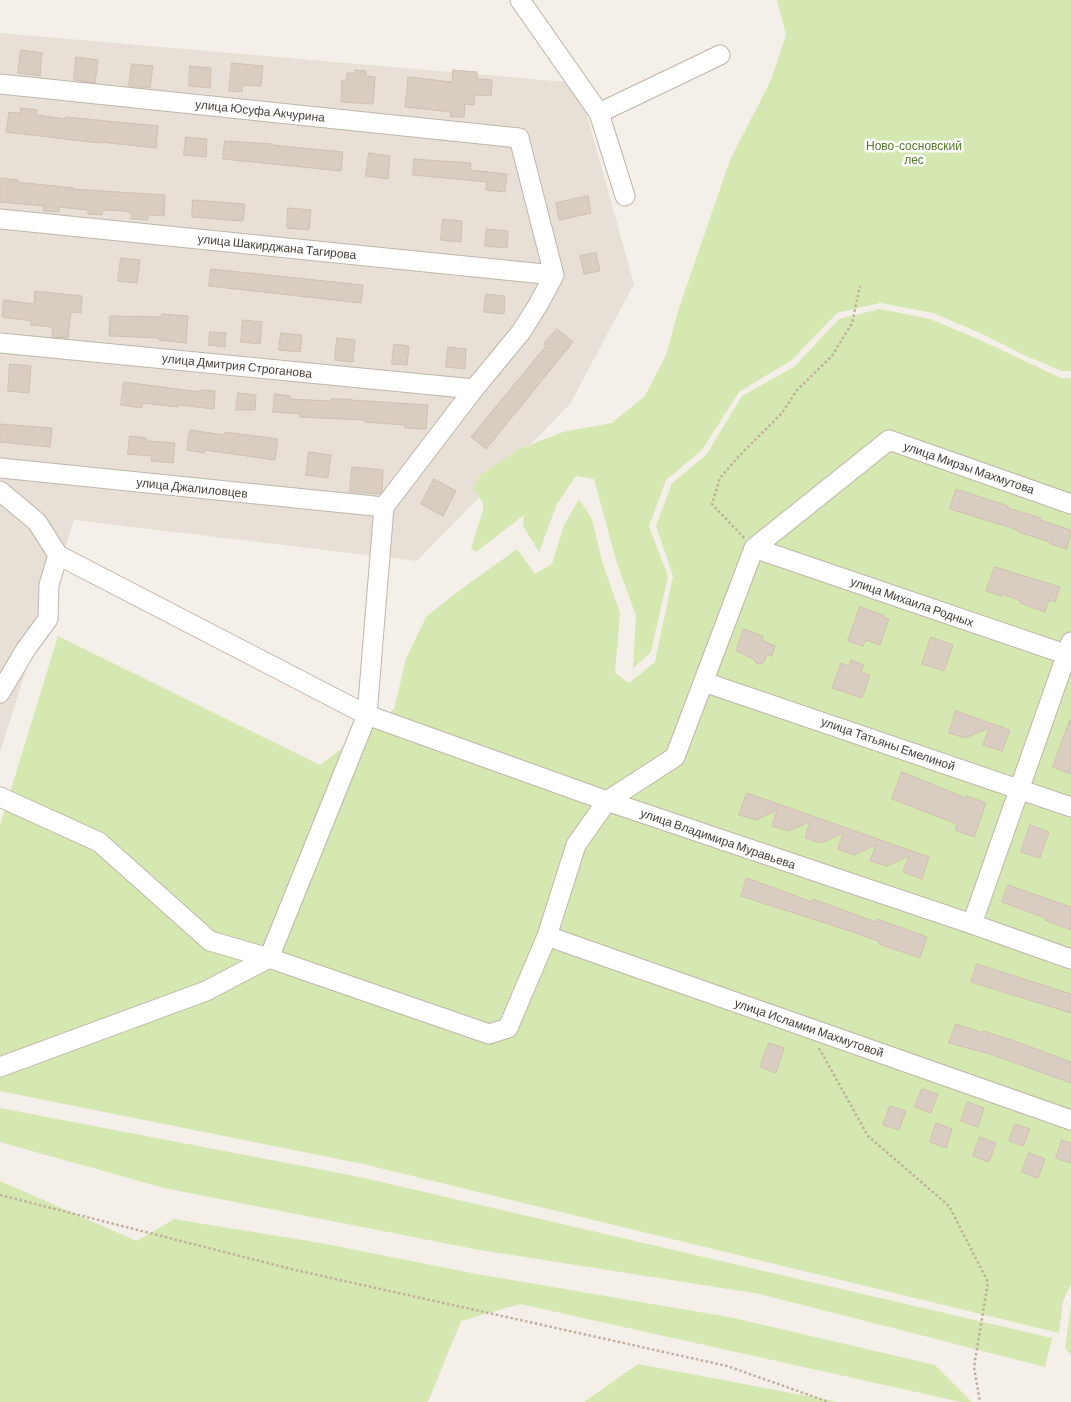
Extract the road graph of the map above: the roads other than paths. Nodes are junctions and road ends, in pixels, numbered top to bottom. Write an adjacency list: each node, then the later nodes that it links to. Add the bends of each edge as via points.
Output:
1 (520, 0): 4 (street)
2 (720, 55): 4 (street)
3 (0, 84): 7 (street, улица Юсуфа Акчурина, via 519,138)
4 (599, 113): 5 (street)
5 (625, 196)
6 (0, 219): 7 (street, улица Шакирджана Тагирова)
7 (554, 276): 9 (street, via 521,332)
8 (0, 343): 9 (street, улица Дмитрия Строганова)
9 (474, 389): 13 (street)
10 (0, 468): 13 (street, улица Джалиловцев)
11 (0, 491): 15 (street, via 36,522)
12 (1071, 504): 14 (street, улица Мирзы Махмутова, via 889,440)
13 (384, 507): 19 (street)
14 (754, 548): 16 (street, улица Михаила Родных); 17 (street)
15 (58, 555): 18 (street, via 49,585 48,619); 19 (street, улица Владимира Муравьева)
16 (1070, 651): 20 (street)
17 (704, 682): 20 (street, улица Татьяны Емелиной); 22 (street, via 675,757)
18 (0, 693)
19 (367, 715): 22 (street, улица Владимира Муравьева); 26 (street)
20 (1019, 789): 23 (street, улица Татьяны Емелиной); 24 (street)
21 (0, 797): 26 (street, via 99,842 210,942)
22 (607, 801): 24 (street, улица Владимира Муравьева); 25 (street, via 576,845)
23 (1071, 807)
24 (972, 924): 27 (street, улица Владимира Муравьева)
25 (547, 936): 26 (street, via 508,1028 489,1034); 29 (street, улица Исламии Махмутовой)
26 (269, 958): 28 (street, via 206,992)
27 (1071, 959)
28 (0, 1067)
29 (1071, 1120)

